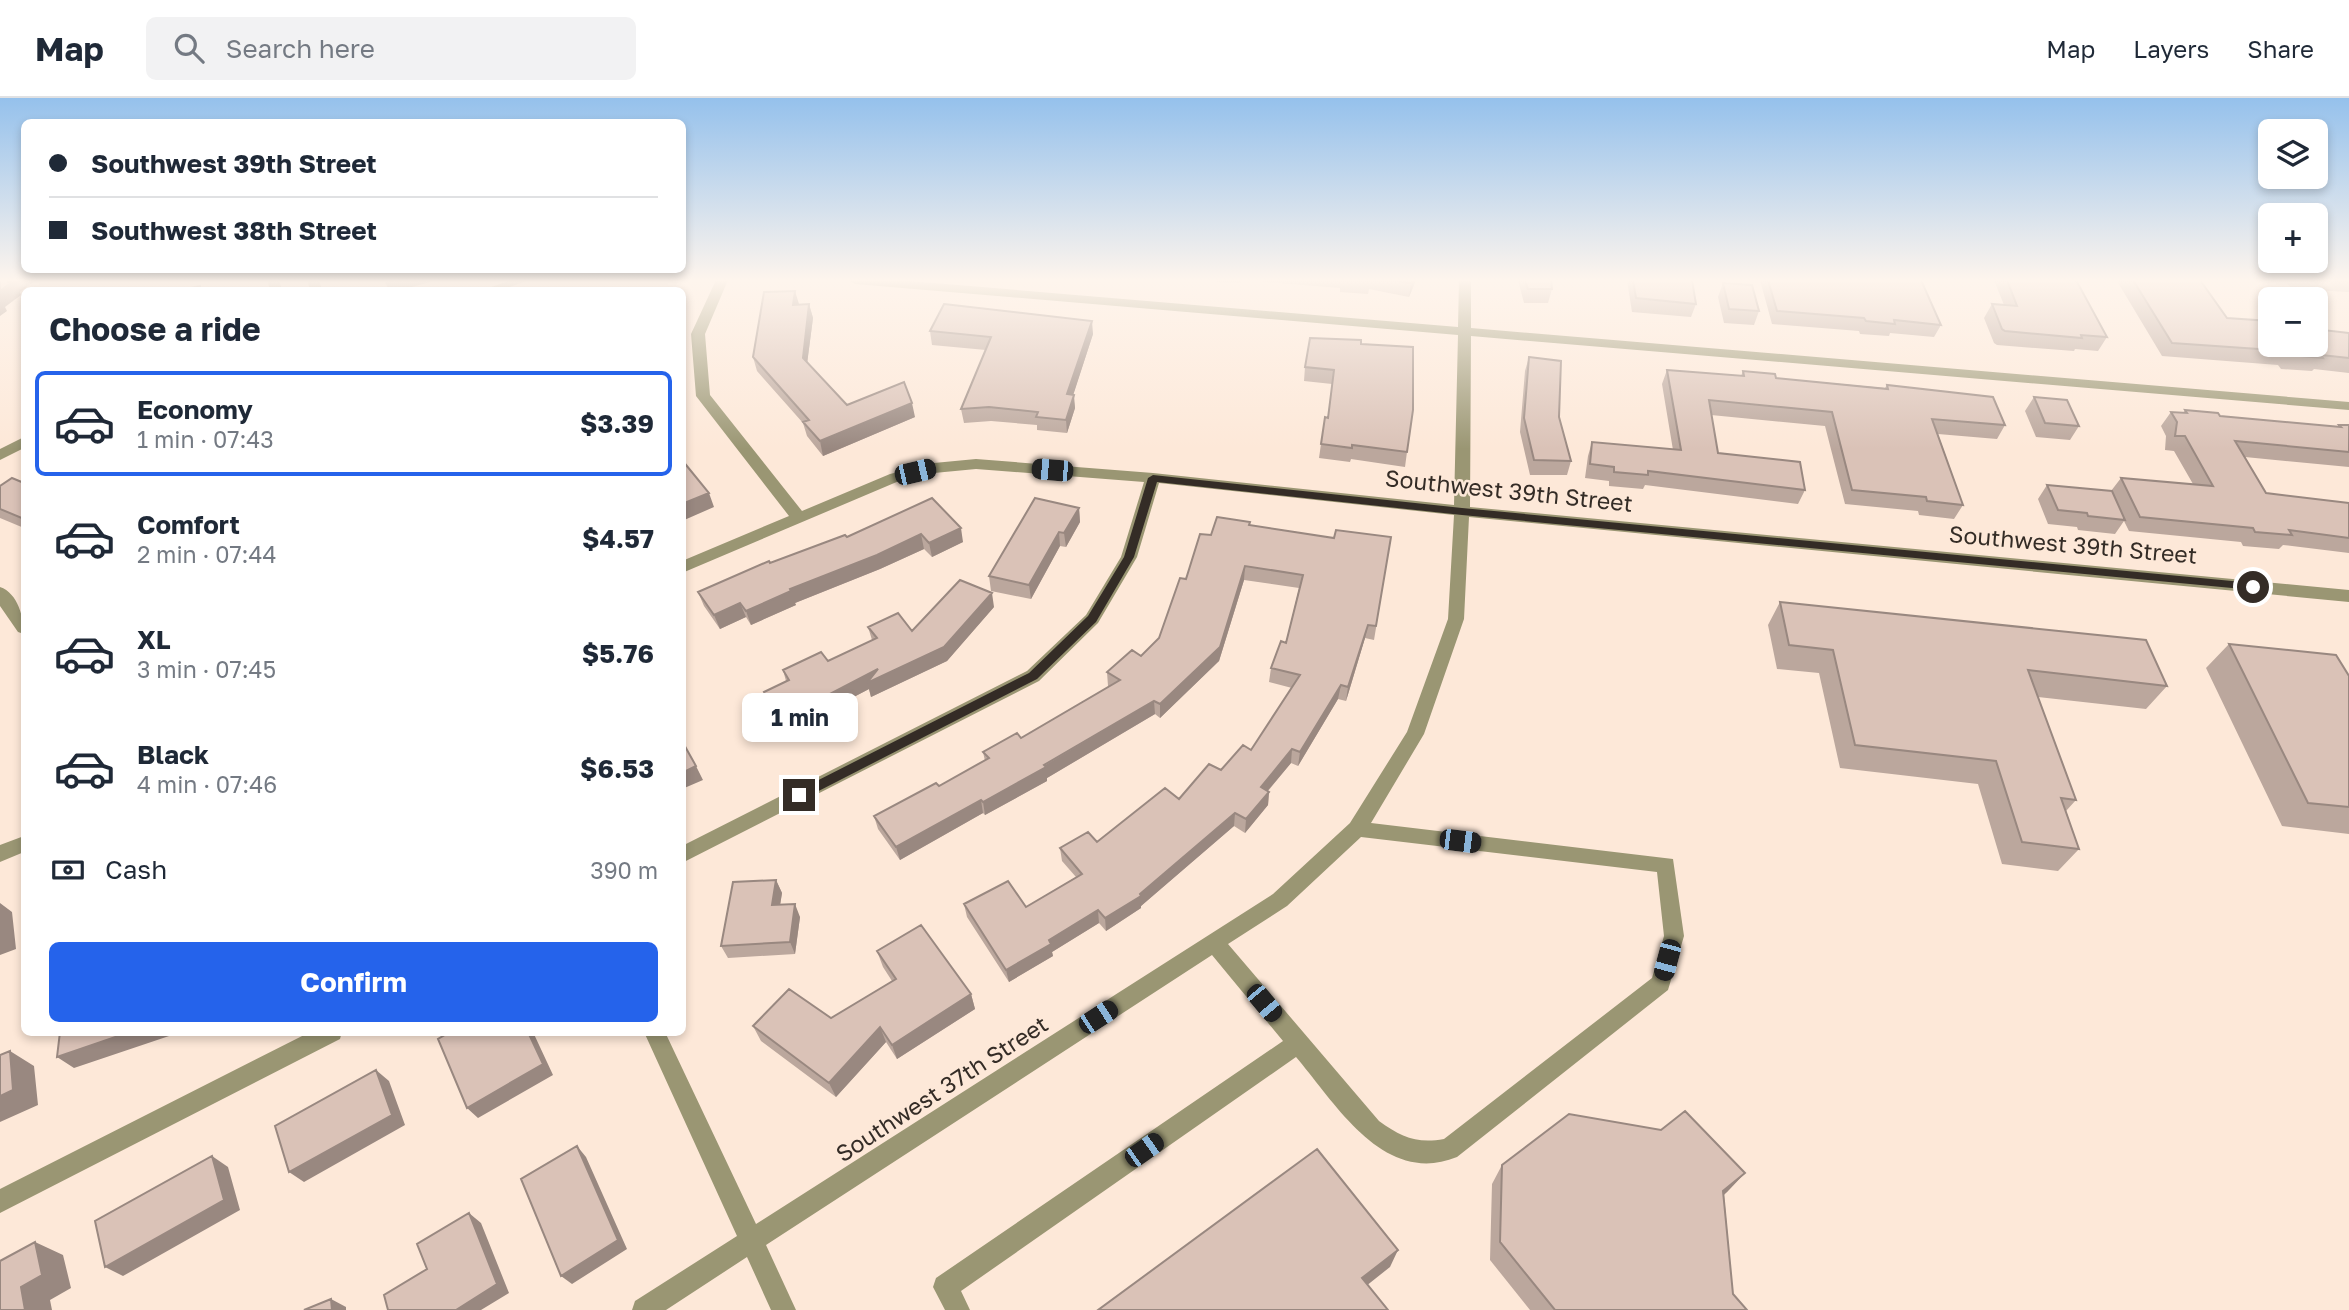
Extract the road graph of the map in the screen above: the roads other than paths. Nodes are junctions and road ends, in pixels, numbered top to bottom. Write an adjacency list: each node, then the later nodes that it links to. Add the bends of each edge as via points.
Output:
1 (698, 337): 9 (street, via 703,396)
2 (1466, 337): 8 (street, Southwest 37th Street)
3 (1542, 337): 4 (street)
4 (2349, 406)
5 (21, 444): 6 (street)
6 (0, 456)
7 (1153, 478): 8 (street, Southwest 39th Street); 9 (street, Southwest 39th Street, via 976,464 934,468 895,477); 16 (street, via 1129,557 1092,619 1033,676)
8 (1462, 511): 12 (street, Southwest 39th Street); 14 (street, Southwest 37th Street, via 1456,619 1415,734)
9 (799, 518): 10 (street, Southwest 39th Street)
10 (686, 566)
11 (0, 593): 13 (street)
12 (2349, 596)
13 (21, 624)
14 (1357, 829): 18 (street, Southwest 37th Street, via 1280,900); 21 (street, via 1666,865 1674,936 1661,983 1449,1149 1427,1154 1397,1148 1371,1129)
15 (21, 845): 17 (street)
16 (686, 853)
17 (0, 854)
18 (1214, 943): 21 (street); 23 (street, Southwest 37th Street)
19 (324, 1036): 22 (street)
20 (656, 1036): 23 (street)
21 (1298, 1043): 26 (street, via 945,1287)
22 (0, 1201)
23 (750, 1241): 24 (street, Southwest 37th Street); 25 (street)
24 (644, 1310)
25 (784, 1310)
26 (958, 1310)

